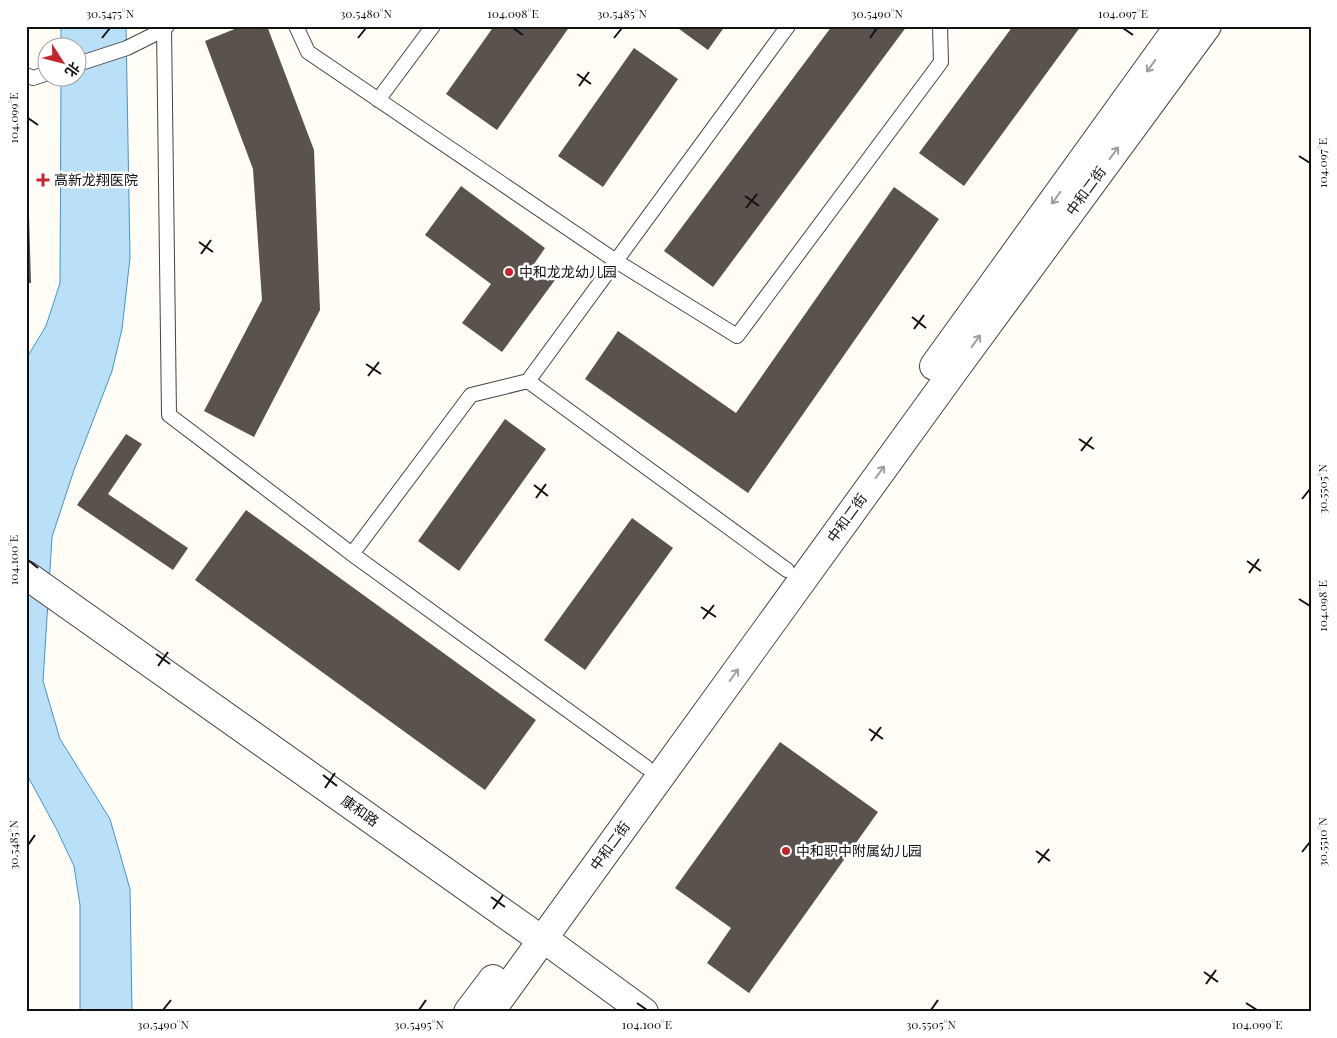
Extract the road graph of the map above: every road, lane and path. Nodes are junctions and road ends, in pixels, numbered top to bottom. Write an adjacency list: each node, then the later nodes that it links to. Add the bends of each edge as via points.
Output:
1 (296, 26): 9 (lane, via 308,52)
2 (433, 26): 9 (lane)
3 (788, 26): 10 (lane)
4 (940, 26): 10 (lane, via 941,62 737,336)
5 (1179, 26): 13 (street, 中和二街, one-way to 13)
6 (1207, 26): 16 (street, 中和二街, one-way to 6)
7 (164, 28): 8 (lane, via 127,48); 12 (lane, via 169,416)
8 (88, 61)
9 (378, 100): 10 (lane)
10 (616, 261): 11 (lane)
11 (528, 381): 12 (lane, via 471,395); 13 (lane)
12 (352, 554): 15 (lane)
13 (786, 570): 15 (street, 中和二街)
14 (26, 575): 16 (street, 康和路)
15 (646, 767): 16 (street, 中和二街)
16 (535, 935): 17 (street, 中和二街); 18 (street, 中和二街); 19 (street, 康和路)
17 (468, 1012)
18 (490, 1012)
19 (644, 1012)

